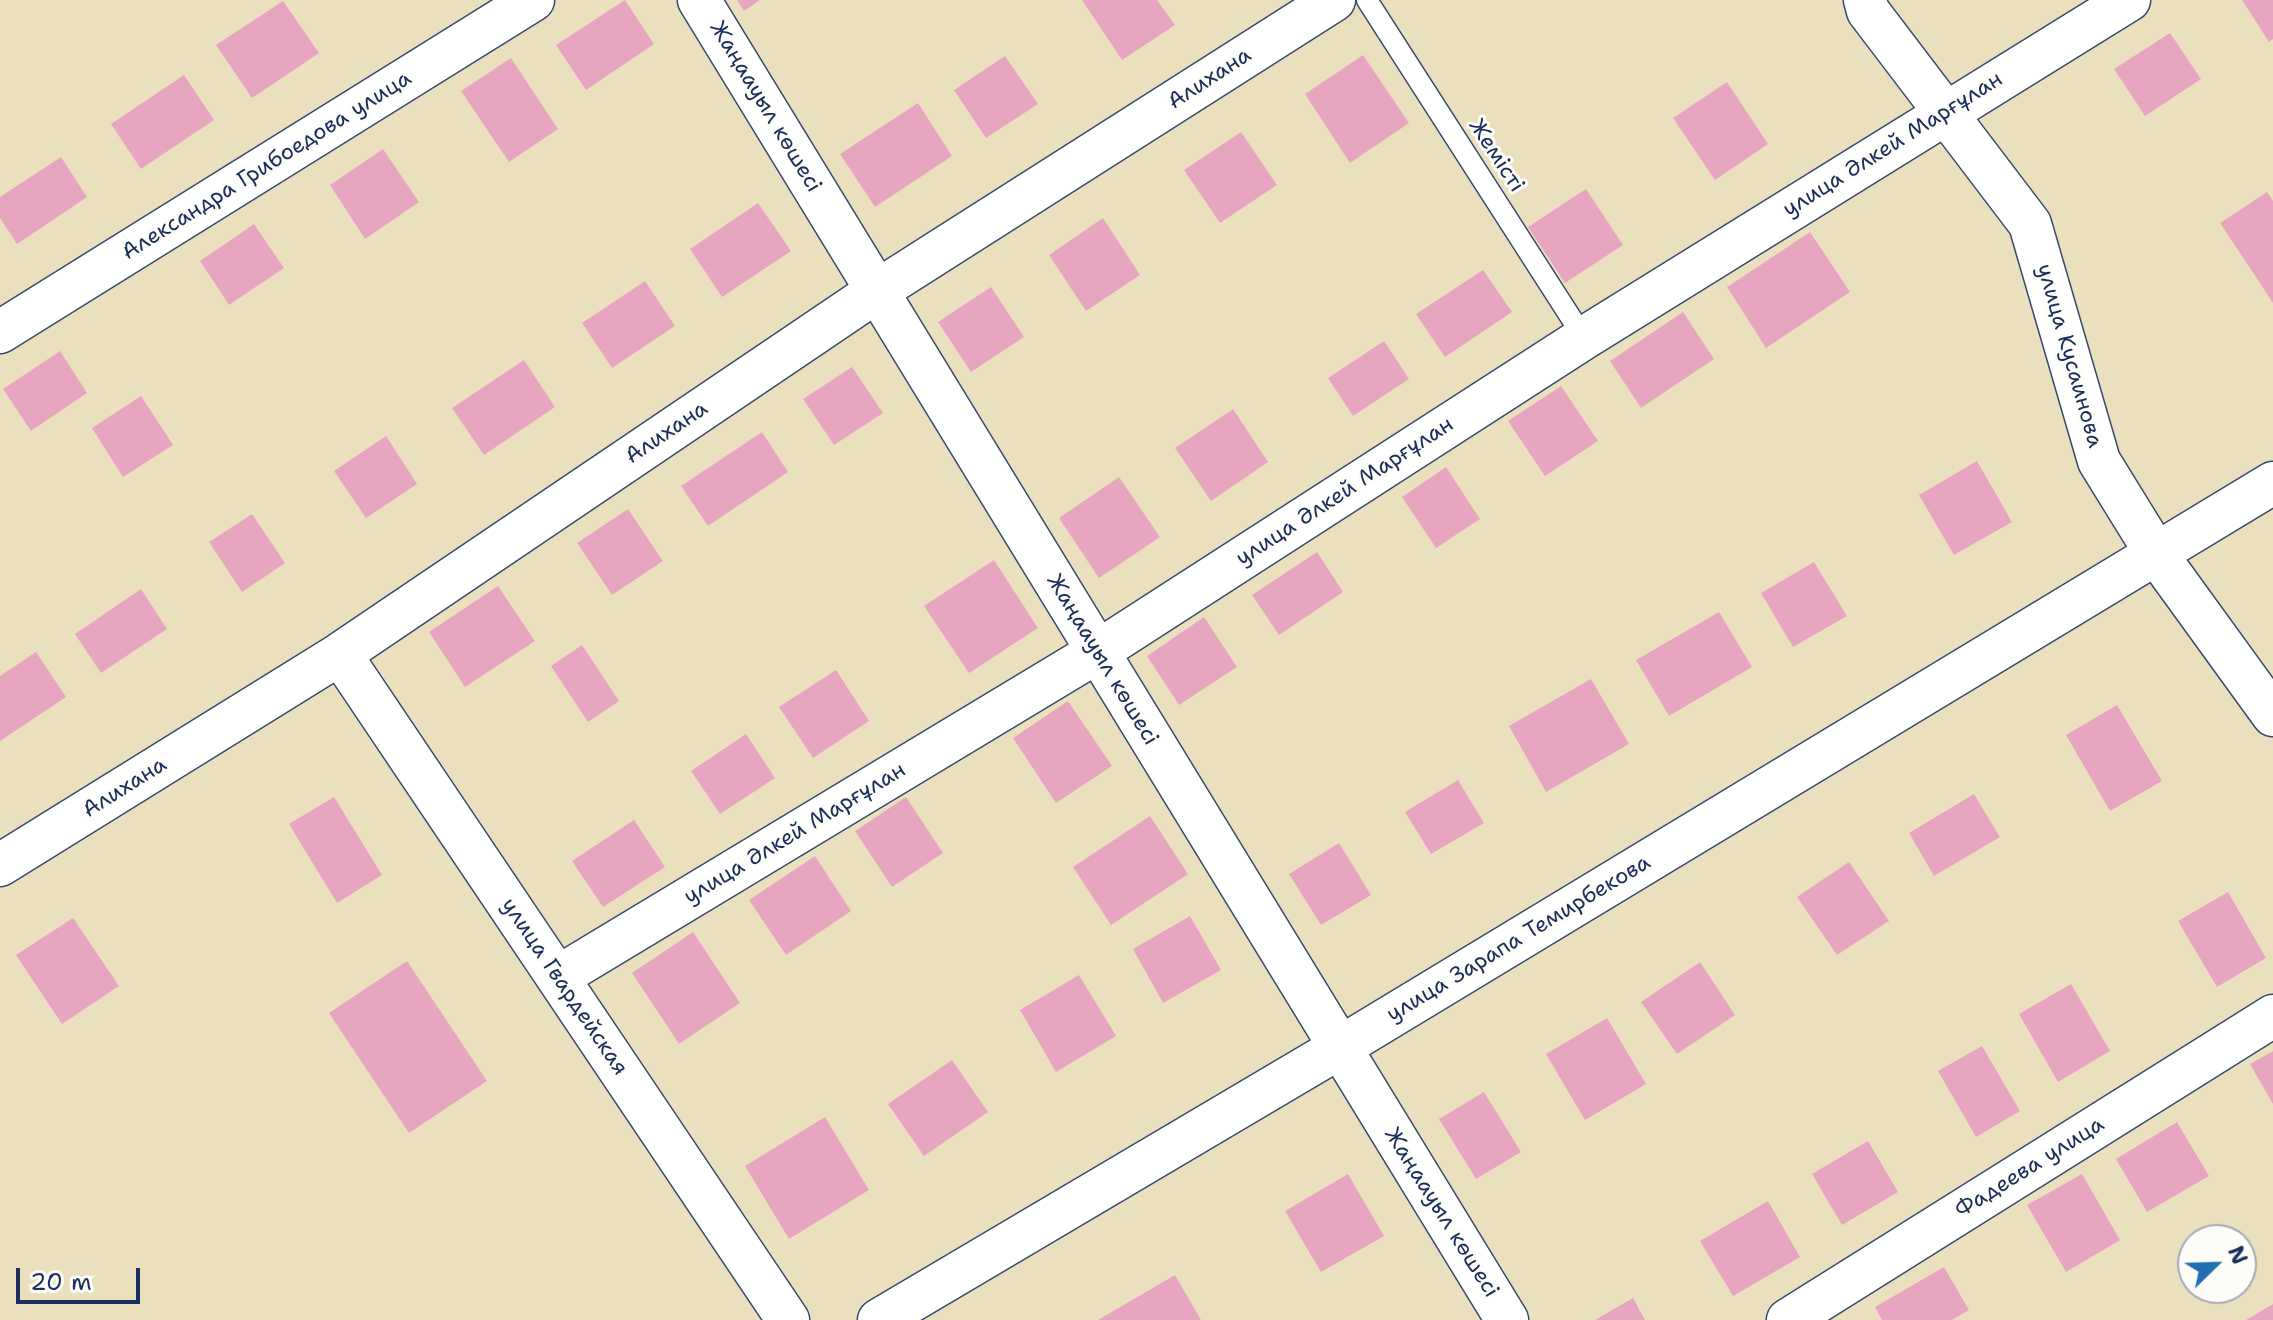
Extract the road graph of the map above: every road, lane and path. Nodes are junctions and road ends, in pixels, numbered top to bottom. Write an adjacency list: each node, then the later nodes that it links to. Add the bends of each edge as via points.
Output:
1 (533, 0): 9 (street, Александра Грибоедова улица)
2 (699, 0): 8 (street, Жаңаауыл көшесі)
3 (1334, 0): 8 (street, Алихана)
4 (1367, 0): 10 (lane, Жемісті)
5 (1865, 0): 7 (street, улица Кусаинова)
6 (2129, 0): 7 (street, улица Әлкей Марғұлан)
7 (1945, 111): 10 (street, улица Әлкей Марғұлан); 12 (street, улица Кусаинова, via 2030,224 2099,461)
8 (877, 291): 13 (street, Жаңаауыл көшесі); 14 (street, Алихана)
9 (0, 332)
10 (1584, 338): 13 (street, улица Әлкей Марғұлан)
11 (2273, 483): 12 (street, улица Зарапа Темирбекова)
12 (2157, 555): 15 (street, улица Кусаинова); 19 (street, улица Зарапа Темирбекова)
13 (1097, 652): 17 (street, улица Әлкей Марғұлан); 19 (street, Жаңаауыл көшесі)
14 (340, 654): 16 (street, Алихана); 17 (street, улица Гвардейская)
15 (2273, 715)
16 (0, 865)
17 (558, 977): 20 (street, улица Гвардейская)
18 (2273, 1016): 23 (street, Фадеева улица)
19 (1339, 1048): 21 (street, улица Зарапа Темирбекова); 22 (street, Жаңаауыл көшесі)
20 (788, 1320)
21 (879, 1320)
22 (1507, 1320)
23 (1788, 1320)

